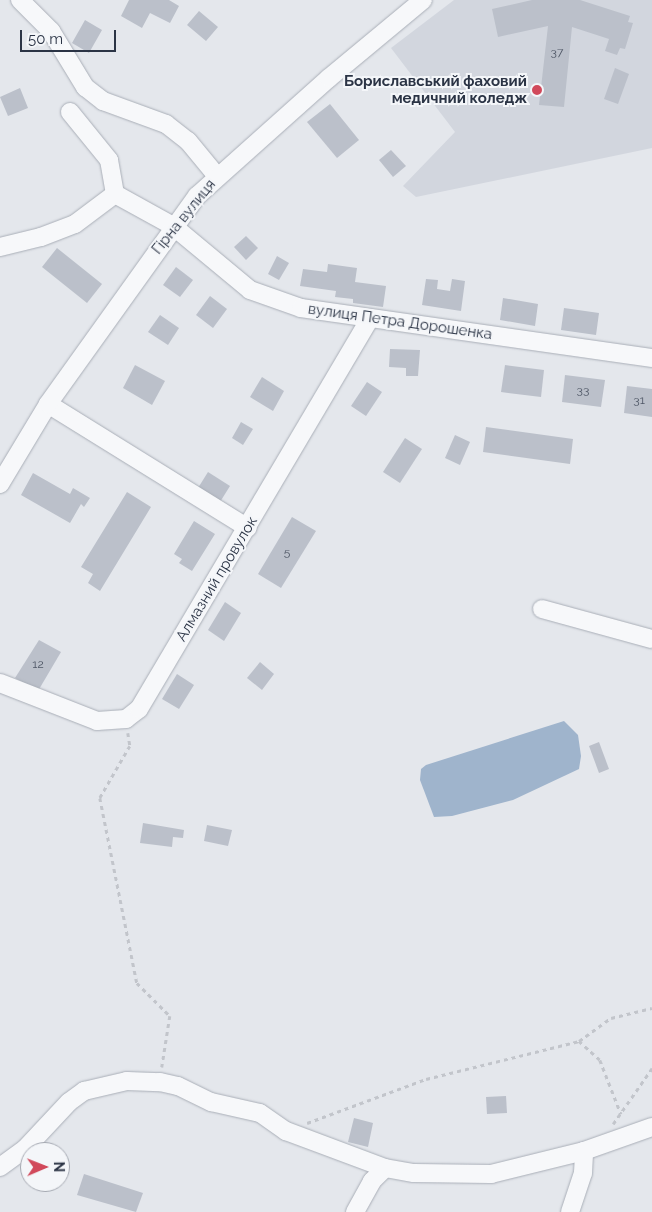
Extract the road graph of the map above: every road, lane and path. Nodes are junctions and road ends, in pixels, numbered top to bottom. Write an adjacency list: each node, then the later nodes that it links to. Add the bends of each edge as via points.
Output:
1 (20, 0): 4 (street, via 51,31 85,87 103,101 166,124 188,141)
2 (424, 0): 4 (street, Гірна вулиця)
3 (70, 112): 5 (street, via 109,160)
4 (217, 176): 6 (street, Гірна вулиця)
5 (115, 194): 6 (street, вулиця Петра Дорошенка); 7 (street, via 75,224 42,237)
6 (173, 226): 8 (street, вулиця Петра Дорошенка, via 250,290 301,308); 10 (street, Гірна вулиця)
7 (0, 247)
8 (370, 319): 9 (street, вулиця Петра Дорошенка); 12 (street, Алмазний провулок)
9 (652, 358)
10 (48, 404): 11 (street, Гірна вулиця); 12 (street)
11 (0, 484)
12 (248, 528): 16 (street, Алмазний провулок, via 139,709)
13 (542, 609): 14 (street)
14 (652, 639)
15 (0, 683): 16 (street, via 97,721)
16 (126, 719): 20 (path, via 130,746 100,798 137,983 170,1016)
17 (652, 1008): 18 (path, via 611,1018)
18 (579, 1041): 21 (path, via 600,1060); 23 (path, via 426,1079)
19 (652, 1068): 21 (path)
20 (160, 1082): 23 (street, via 178,1086 211,1102 260,1113); 25 (street, via 127,1081 84,1091 69,1102 25,1149)
21 (621, 1114): 24 (path)
22 (652, 1127): 24 (street)
23 (286, 1131): 26 (street)
24 (591, 1148): 26 (street, via 491,1174 414,1173); 28 (street)
25 (0, 1167)
26 (385, 1168): 27 (street, via 372,1181)
27 (355, 1212)
28 (570, 1212)

